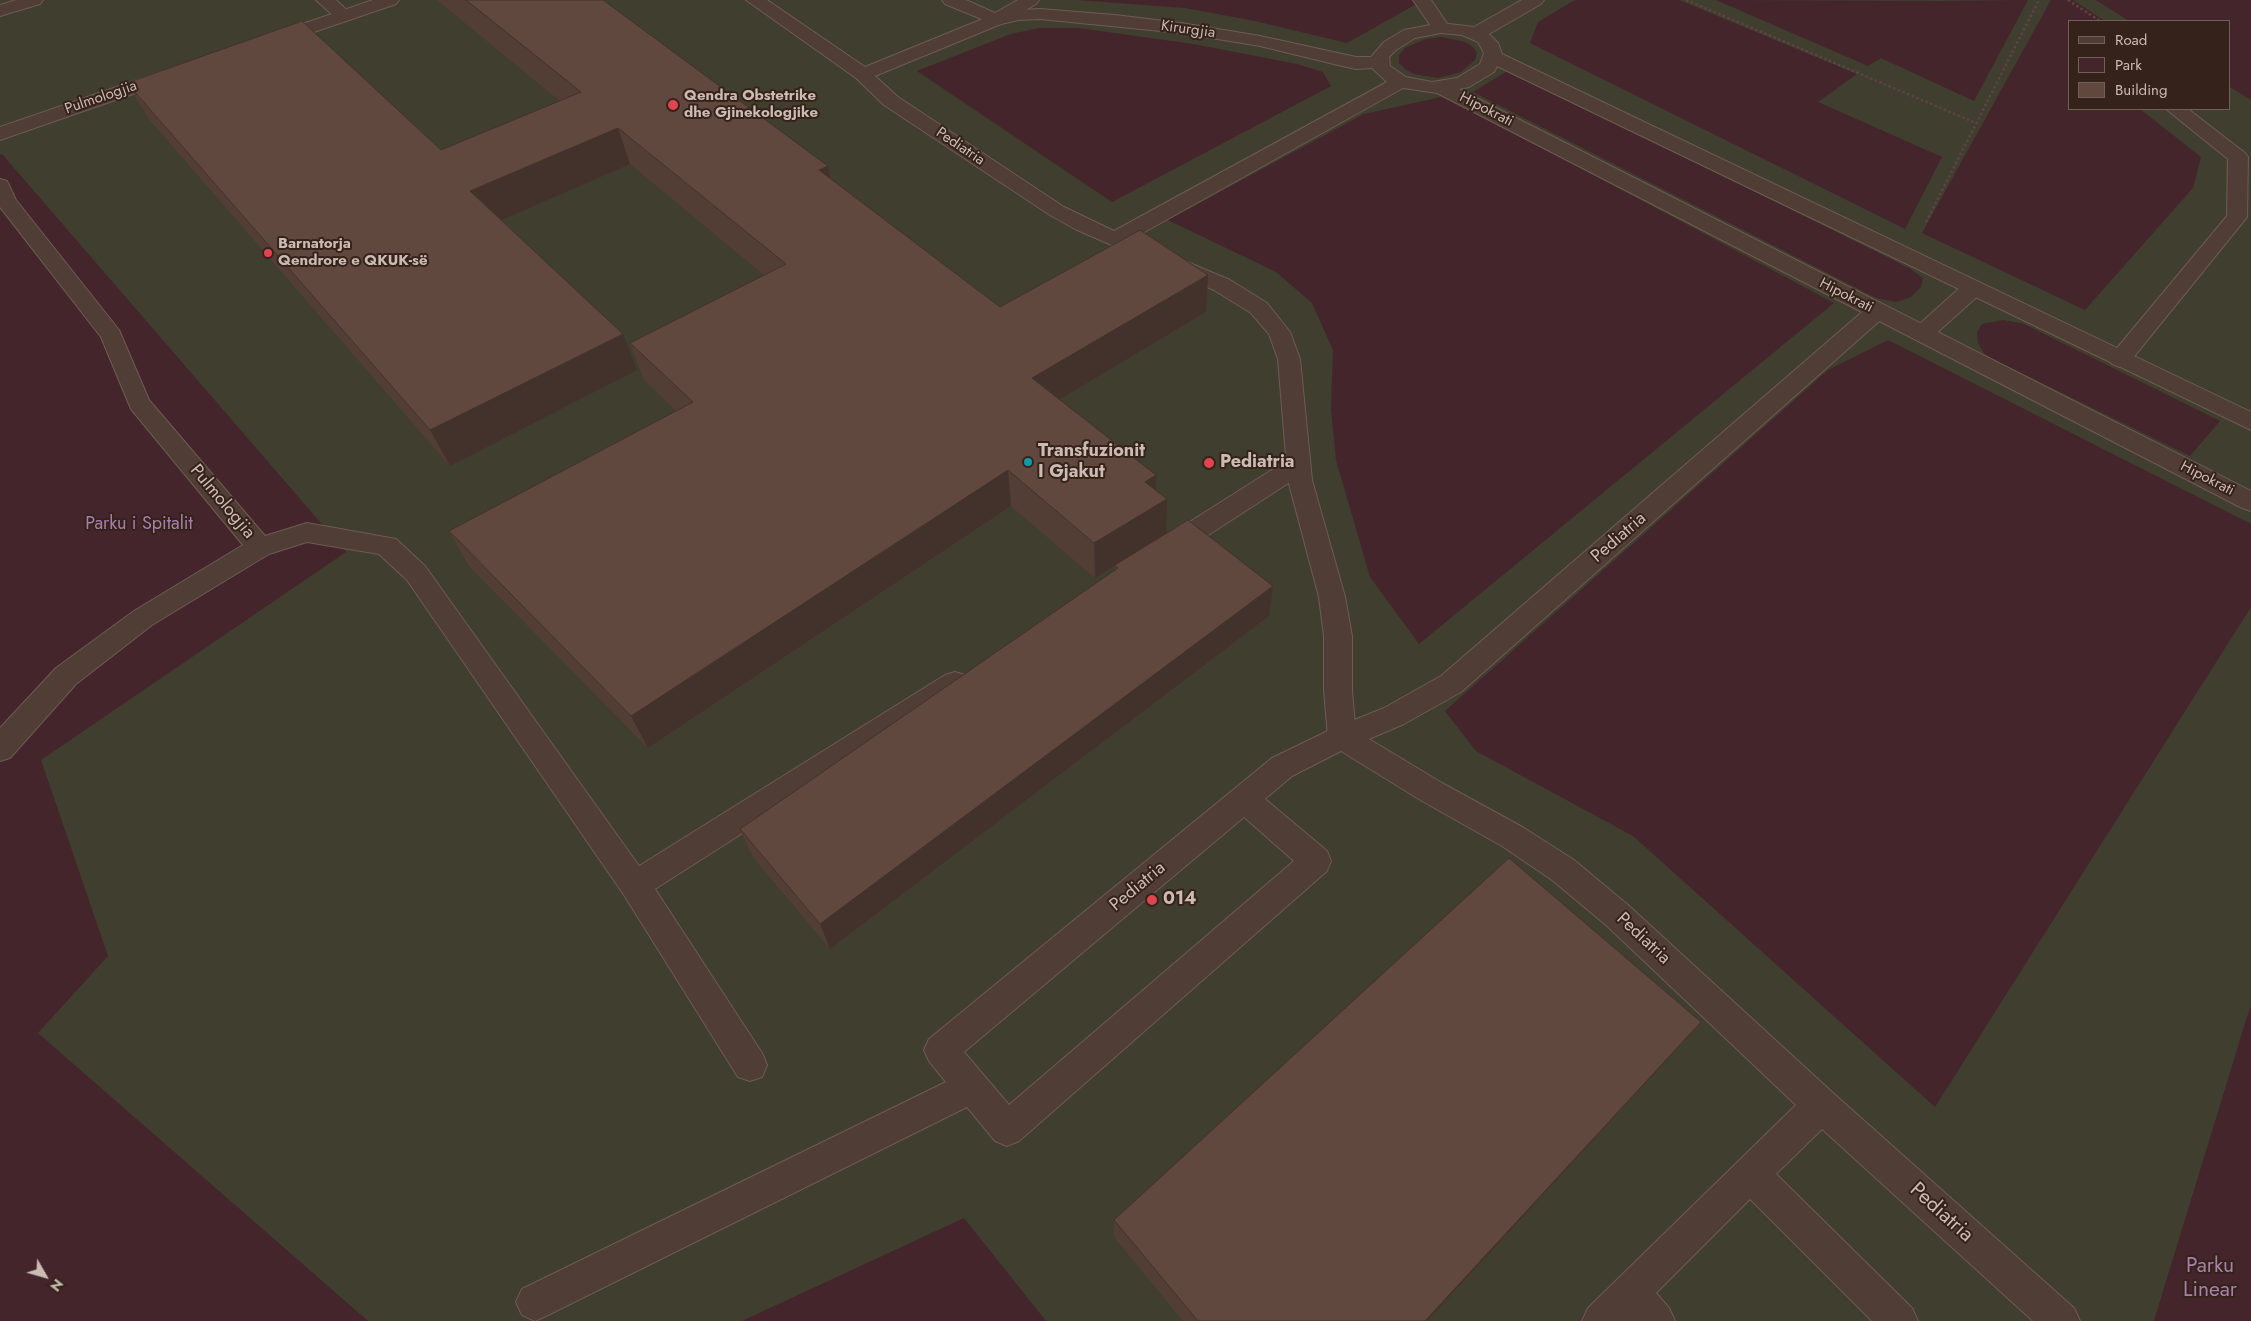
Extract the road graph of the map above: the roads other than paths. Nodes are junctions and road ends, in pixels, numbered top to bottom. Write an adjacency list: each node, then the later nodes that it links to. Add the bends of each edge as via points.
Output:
1 (34, 0): 9 (street)
2 (325, 0): 10 (street)
3 (390, 0): 10 (street)
4 (756, 0): 18 (street, Pediatria)
5 (951, 0): 11 (street)
6 (1030, 0): 11 (street, Kirurgjia)
7 (1422, 0): 12 (street)
8 (1534, 0): 13 (street)
9 (0, 11)
10 (344, 16): 14 (street)
11 (996, 20): 16 (street, Kirurgjia, via 1040,14 1115,20 1260,41 1356,63); 18 (street, Kirurgjia)
12 (1441, 28): 13 (street); 16 (street, via 1410,34 1384,51)
13 (1476, 34): 15 (street, via 1489,43)
14 (260, 44)
15 (1493, 56): 20 (street, Hipokrati, via 1488,68 1479,75); 25 (street)
16 (1379, 62): 19 (street, Hipokrati, via 1386,73)
17 (186, 69): 22 (street, Pulmologjia)
18 (862, 74): 24 (street, Pediatria, via 891,101 1057,212)
19 (1400, 82): 20 (street, Hipokrati); 24 (street)
20 (1442, 88): 26 (street, Hipokrati)
21 (2177, 110): 28 (street, via 2238,157 2237,217)
22 (0, 134)
23 (0, 185): 32 (street, Pulmologjia, via 6,201 111,335 139,403)
24 (1116, 239): 30 (street, Pediatria, via 1222,285 1259,308 1278,332 1289,359)
25 (1972, 289): 27 (street); 28 (street)
26 (1877, 312): 27 (street, Hipokrati); 35 (street, Pediatria, via 1451,684 1394,716)
27 (1922, 334): 31 (street, Hipokrati)
28 (2120, 359): 29 (street)
29 (2251, 422)
30 (1298, 465): 33 (street); 35 (street, Pediatria, via 1332,596 1338,636)
31 (2251, 502)
32 (260, 547): 36 (street, Pulmologjia, via 143,618 66,676); 38 (street, via 307,532 387,546 393,551 416,573)
33 (1147, 561)
34 (979, 667): 38 (street)
35 (1342, 737): 37 (street, Pediatria, via 1282,767); 41 (street, Pediatria, via 1563,870 1618,915)
36 (0, 749)
37 (1244, 799): 40 (street, Pediatria, via 941,1050); 40 (street, via 1316,861 1007,1129)
38 (635, 885): 39 (street)
39 (750, 1065)
40 (971, 1087): 44 (street)
41 (1821, 1105): 42 (street); 48 (street, Pediatria)
42 (1750, 1174): 43 (street); 47 (street)
43 (1630, 1293): 45 (street); 46 (street)
44 (535, 1302)
45 (1601, 1321)
46 (1656, 1321)
47 (1899, 1321)
48 (2061, 1321)

